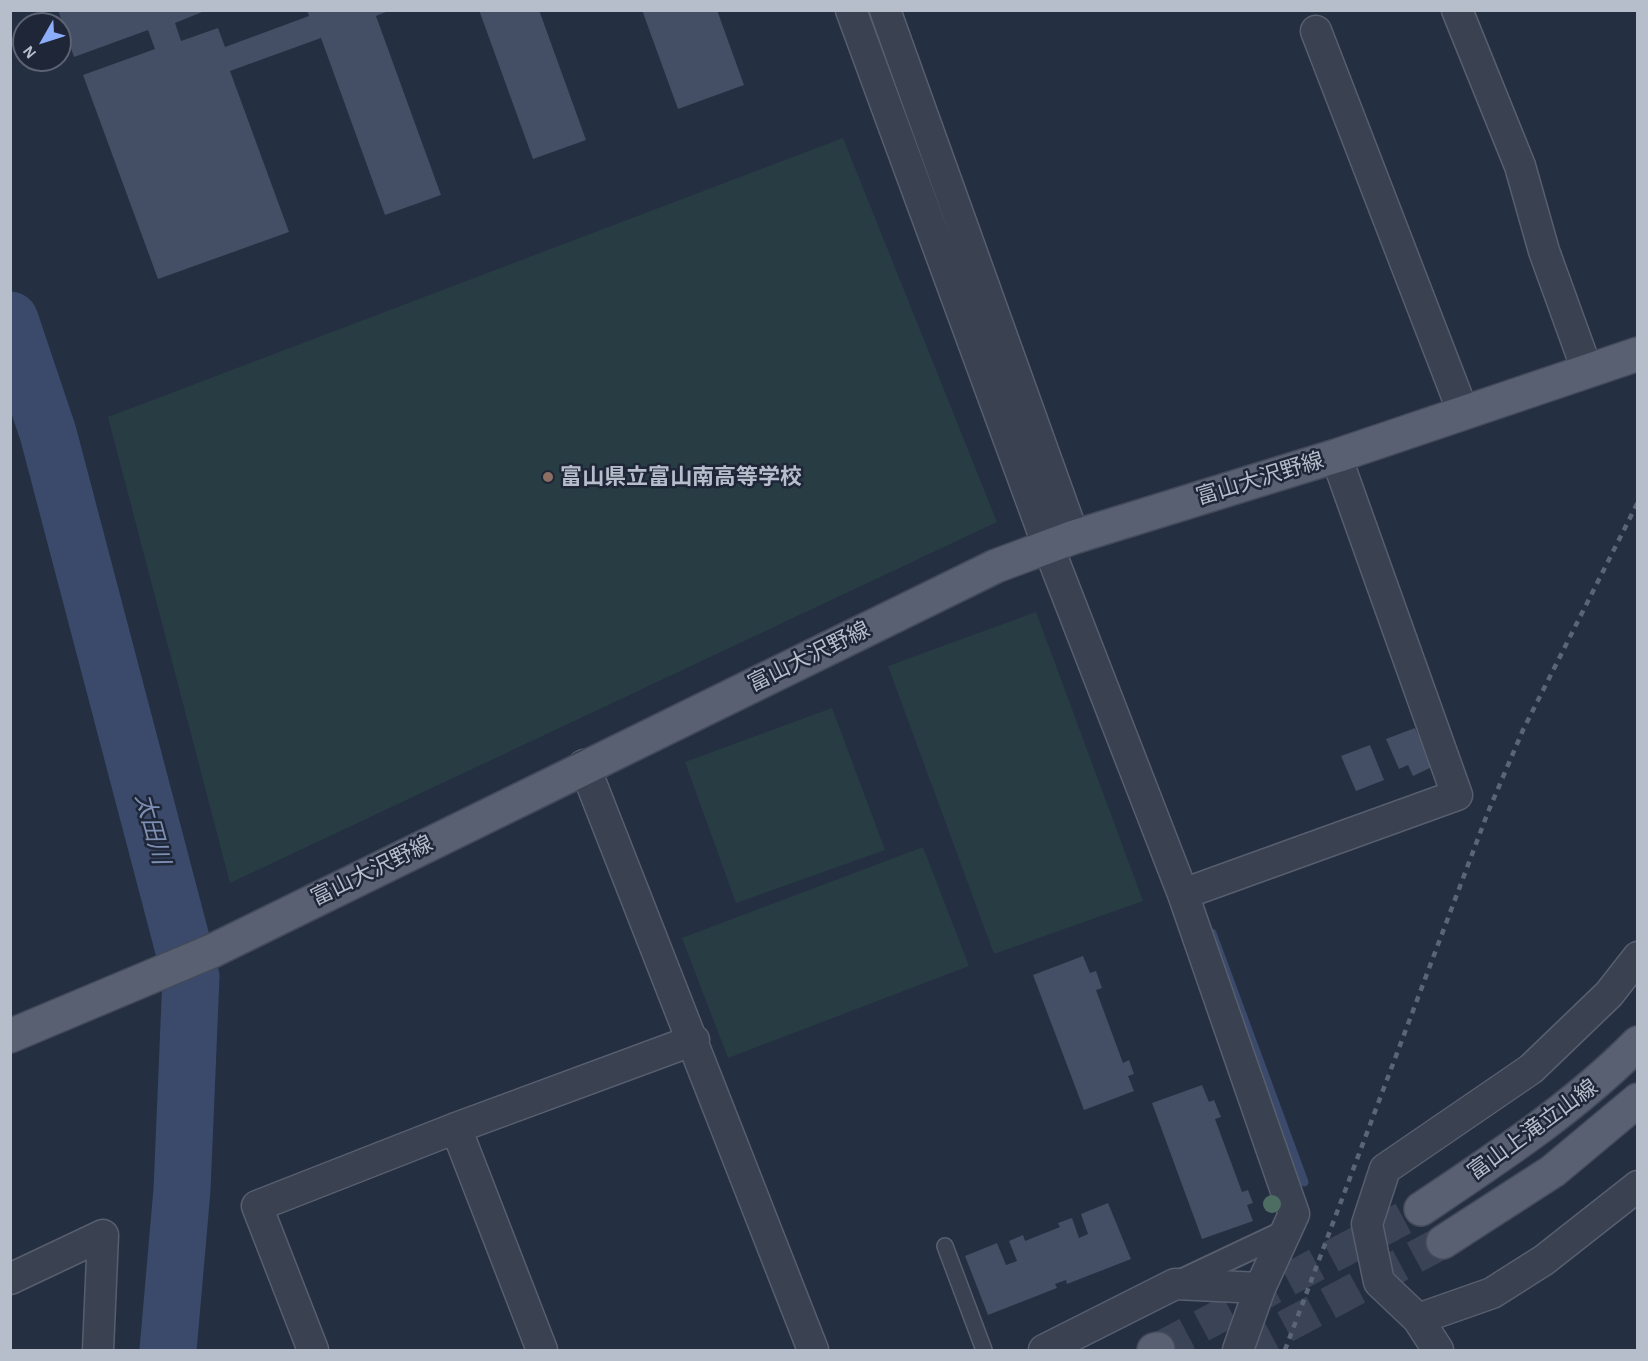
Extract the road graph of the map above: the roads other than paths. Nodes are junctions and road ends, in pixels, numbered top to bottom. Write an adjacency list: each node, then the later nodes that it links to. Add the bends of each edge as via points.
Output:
1 (850, 10): 9 (street)
2 (885, 10): 9 (street)
3 (1458, 10): 6 (street, via 1520,165 1544,251)
4 (1316, 31): 7 (street)
5 (1638, 354): 6 (main road, 富山大沢野線)
6 (1587, 370): 7 (main road, 富山大沢野線)
7 (1463, 412): 8 (main road, 富山大沢野線)
8 (1336, 456): 9 (main road, 富山大沢野線); 11 (street, via 1457,795)
9 (1061, 542): 10 (main road, 富山大沢野線, via 996,566); 11 (street)
10 (585, 765): 13 (main road, 富山大沢野線, via 212,951); 14 (street)
11 (1183, 894): 20 (street, via 1294,1214)
12 (1638, 957): 26 (street, via 1608,994 1531,1069 1385,1169 1366,1224 1379,1282)
13 (10, 1036)
14 (694, 1040): 17 (street); 30 (street)
15 (1638, 1043): 19 (main road, 富山上滝立山線, via 1606,1076 1503,1154)
16 (1638, 1100): 21 (main road, 富山上滝立山線, via 1553,1171)
17 (456, 1128): 28 (street, via 257,1206); 29 (street)
18 (1638, 1186): 26 (street, via 1544,1260 1492,1293)
19 (1421, 1209)
20 (1287, 1231): 24 (street); 25 (street)
21 (1443, 1242)
22 (945, 1246): 31 (lane)
23 (10, 1279): 27 (street, via 103,1235)
24 (1175, 1284): 25 (street); 32 (street)
25 (1260, 1288): 33 (street)
26 (1418, 1319): 34 (street)
27 (98, 1350)
28 (313, 1350)
29 (542, 1350)
30 (813, 1350)
31 (984, 1350)
32 (1044, 1350)
33 (1238, 1350)
34 (1438, 1350)

